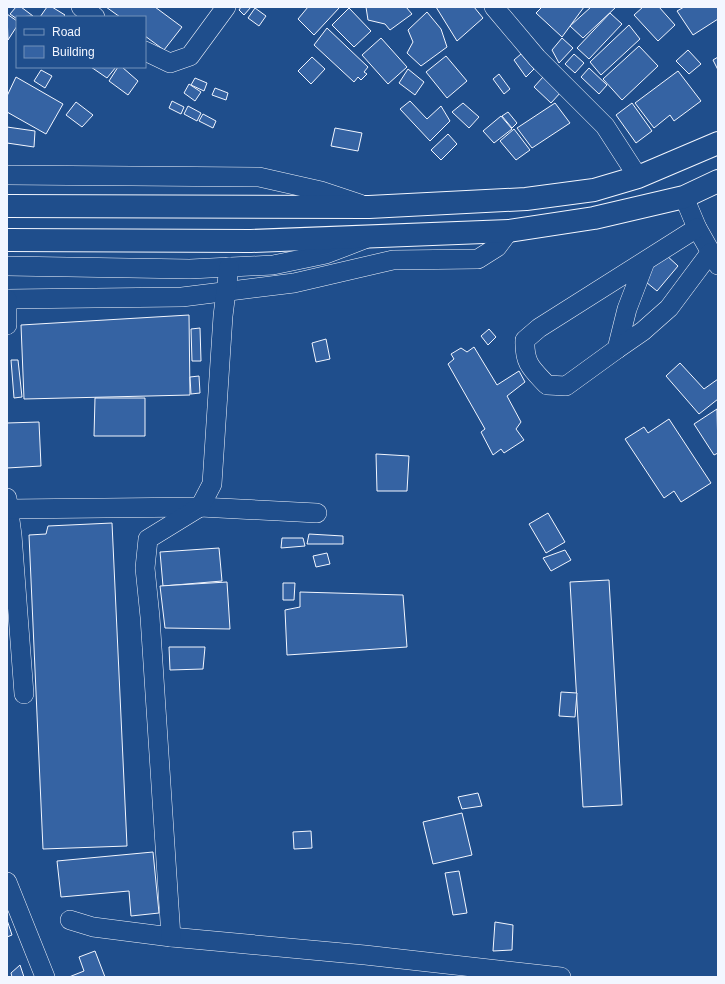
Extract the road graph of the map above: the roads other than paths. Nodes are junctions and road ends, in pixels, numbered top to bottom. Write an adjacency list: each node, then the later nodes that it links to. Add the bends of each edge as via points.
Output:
1 (81, 7): 4 (street)
2 (226, 7): 5 (street, via 190,56 170,63)
3 (494, 7): 8 (street, via 537,58 605,126)
4 (94, 16)
5 (146, 51)
6 (718, 143): 8 (main road)
7 (7, 175): 12 (street, via 259,176 321,191)
8 (638, 177): 12 (main road, via 594,190 526,199)
9 (718, 181): 10 (main road)
10 (684, 197): 13 (street); 14 (main road, via 594,218)
11 (7, 206): 12 (main road)
12 (369, 207)
13 (697, 228): 17 (street); 18 (street)
14 (509, 231): 15 (main road); 21 (street, via 497,247 478,259 393,260 294,283)
15 (371, 237): 16 (main road, via 251,241); 20 (street, via 326,254 273,265)
16 (7, 240)
17 (714, 259): 24 (street, via 669,308)
18 (645, 262): 24 (street, via 627,309); 24 (street, via 539,328 525,340 524,354 530,368 547,385 566,386)
19 (7, 266): 20 (street, via 190,269)
20 (228, 267): 21 (street)
21 (226, 292): 22 (street, via 182,297); 26 (street, via 212,484)
22 (7, 299): 23 (street)
23 (7, 325)
24 (617, 349)
25 (8, 504): 26 (street); 28 (street)
26 (200, 506): 27 (street); 31 (street, via 148,539 144,568 150,617)
27 (316, 513)
28 (24, 694)
29 (7, 882): 32 (street)
30 (70, 920): 31 (street, via 93,927)
31 (171, 937): 33 (street)
32 (45, 977)
33 (561, 977)

